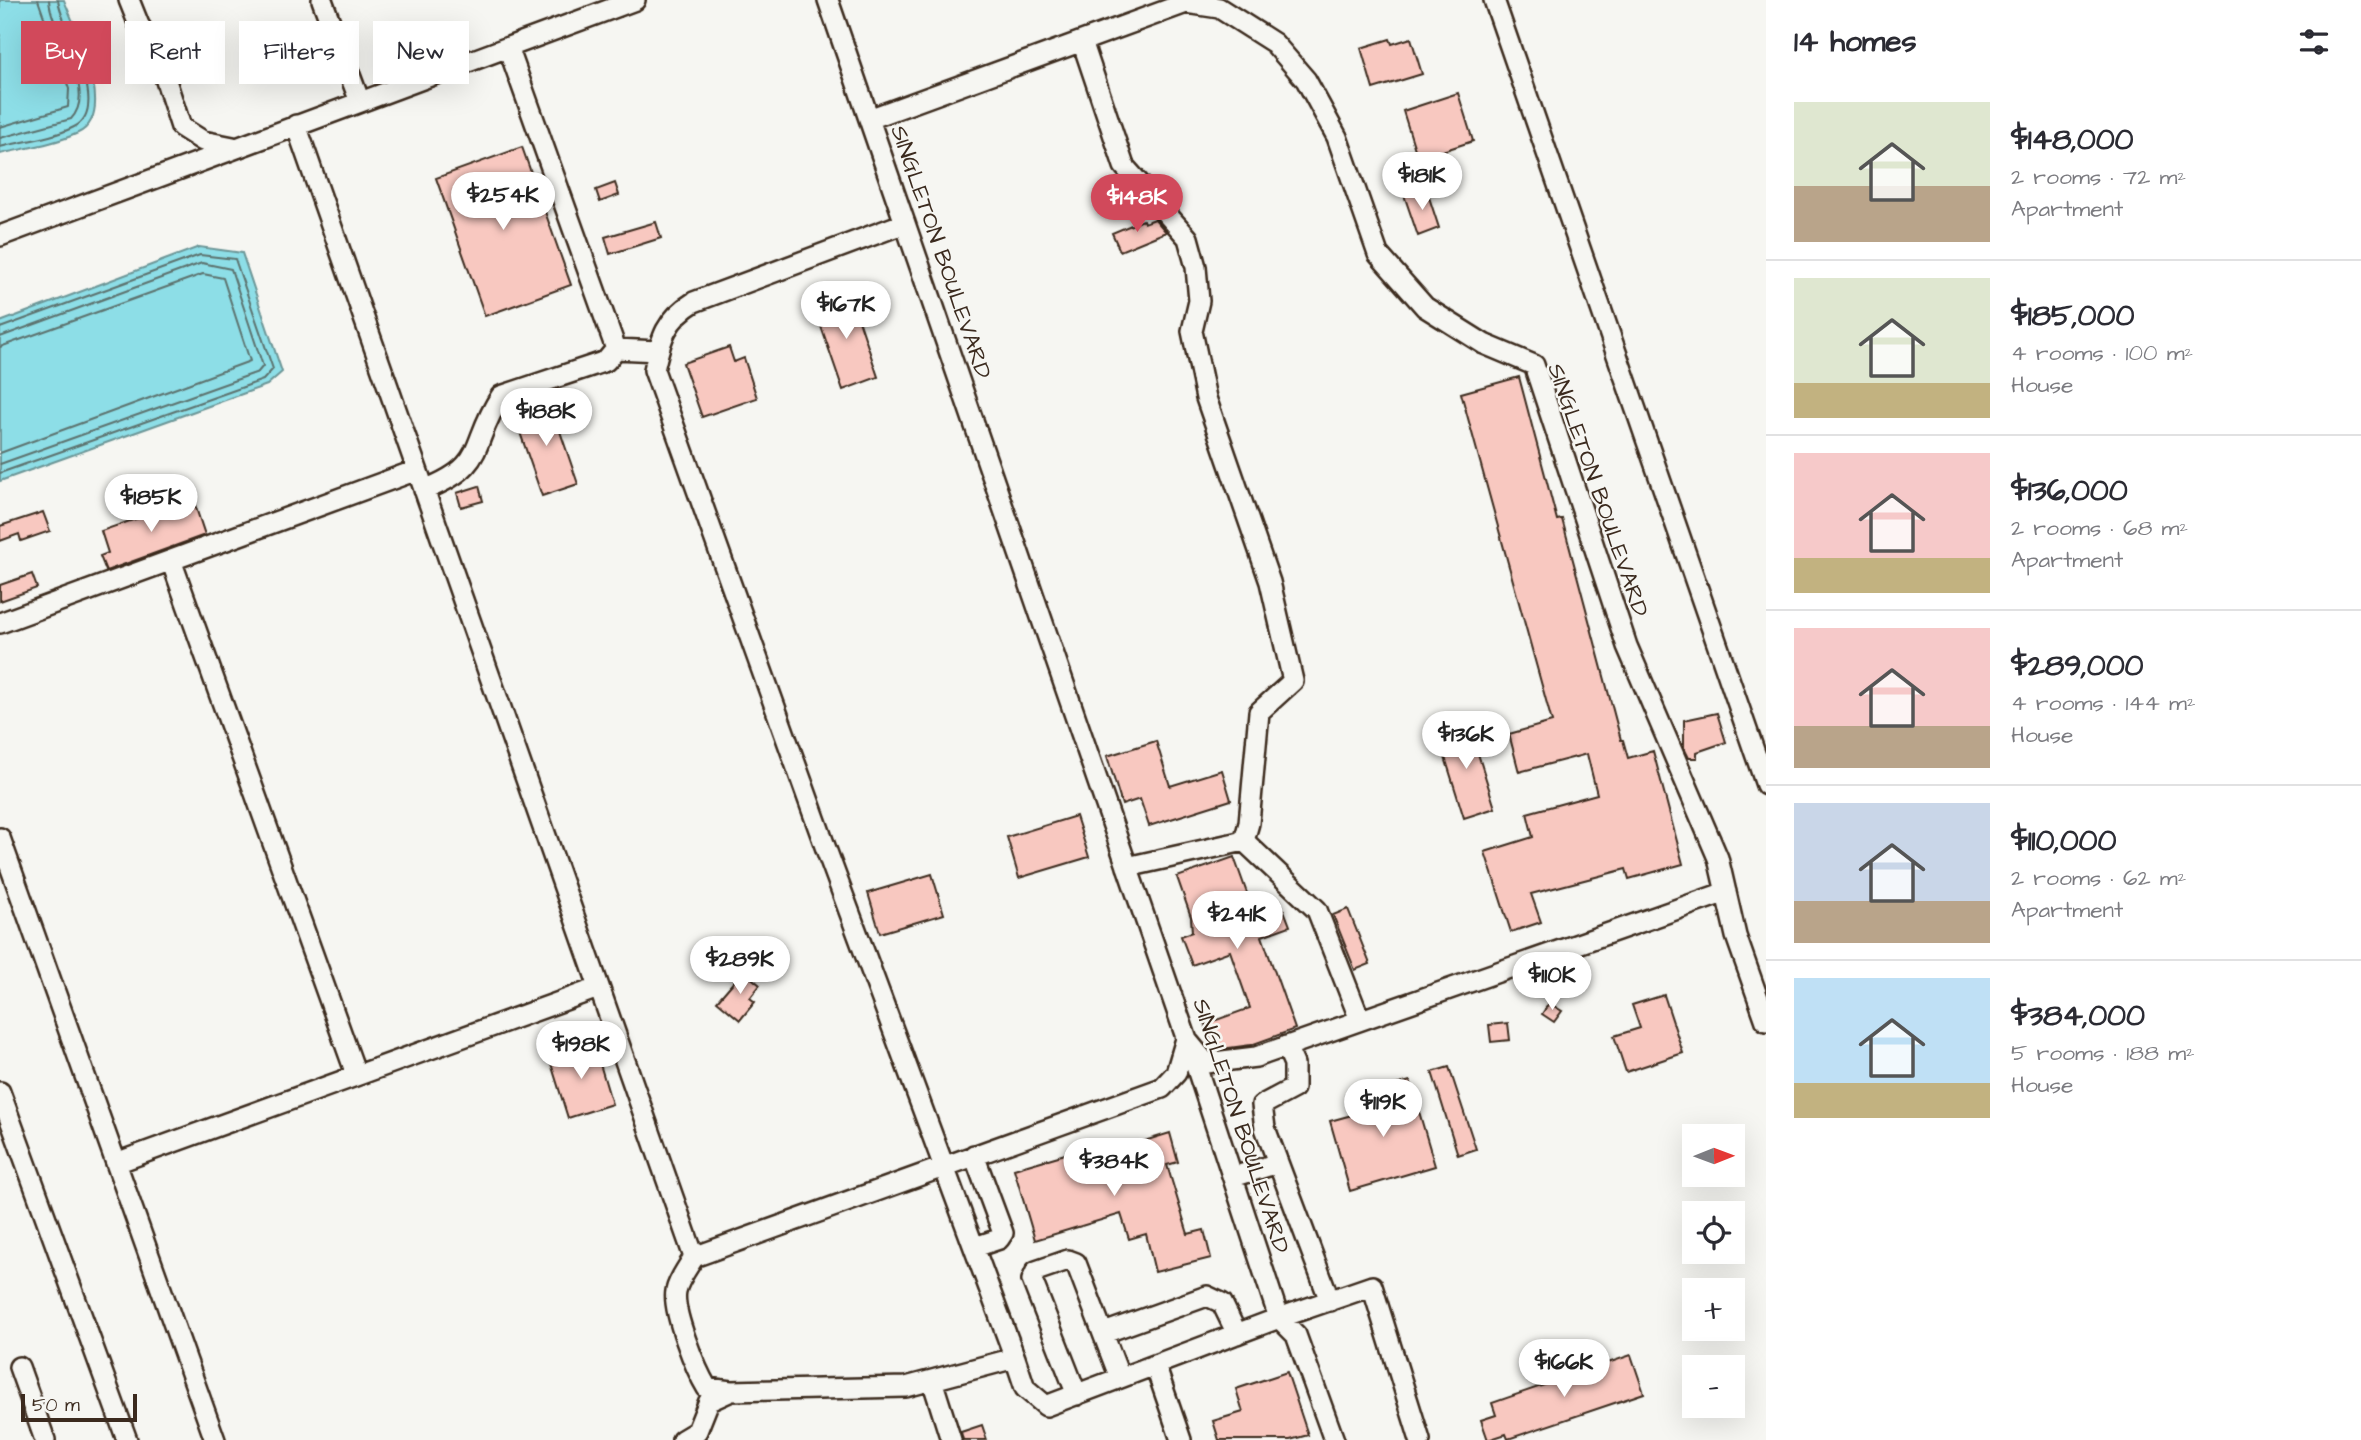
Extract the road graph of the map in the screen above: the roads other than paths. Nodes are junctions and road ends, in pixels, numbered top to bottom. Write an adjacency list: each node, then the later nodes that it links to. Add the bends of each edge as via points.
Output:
1 (129, 0): 12 (lane, via 157,53 181,127 203,141)
2 (322, 0): 9 (lane)
3 (635, 0): 8 (lane)
4 (828, 0): 10 (lane)
5 (1494, 0): 21 (lane)
6 (1218, 4): 7 (lane, SINGLETON BOULEVARD, via 1186,3); 25 (lane, SINGLETON BOULEVARD, via 1274,43 1306,80 1337,137 1378,254 1425,307 1484,344 1534,365 1627,646 1693,795)
7 (1082, 41): 10 (lane, SINGLETON BOULEVARD); 23 (lane, via 1124,166 1188,238 1199,301 1192,331 1206,398 1270,582 1293,681 1259,712 1250,823)
8 (508, 47): 9 (lane); 15 (lane)
9 (360, 102): 11 (lane)
10 (869, 119): 13 (lane, SINGLETON BOULEVARD)
11 (296, 125): 12 (lane); 17 (lane)
12 (238, 147): 14 (lane)
13 (905, 223): 16 (lane, via 694,302 676,313); 24 (lane, SINGLETON BOULEVARD)
14 (0, 236)
15 (616, 349): 16 (lane); 18 (lane, via 606,361 501,396 473,457 453,479)
16 (658, 351): 36 (lane, via 654,370)
17 (417, 470): 18 (lane); 19 (lane)
18 (424, 490): 26 (lane)
19 (171, 560): 20 (lane); 31 (lane)
20 (0, 623)
21 (1766, 785)
22 (0, 838): 34 (lane)
23 (1244, 841): 24 (lane); 27 (lane, via 1317,910)
24 (1127, 867): 29 (lane, SINGLETON BOULEVARD)
25 (1726, 892): 27 (lane); 28 (lane, SINGLETON BOULEVARD)
26 (598, 988): 31 (lane); 39 (lane)
27 (1360, 1020): 30 (lane)
28 (1766, 1021)
29 (1186, 1039): 30 (lane, via 1206,1063 1256,1057); 33 (lane, via 1176,1073 1162,1088); 37 (lane, SINGLETON BOULEVARD)
30 (1286, 1046): 35 (lane, via 1294,1064 1294,1088 1262,1105)
31 (356, 1074): 34 (lane)
32 (0, 1092): 52 (lane)
33 (974, 1155): 36 (lane); 38 (lane, via 1003,1233 999,1239)
34 (116, 1163): 53 (lane)
35 (1278, 1163): 37 (lane); 40 (lane)
36 (945, 1166): 38 (lane); 39 (lane)
37 (1233, 1177): 41 (lane, SINGLETON BOULEVARD)
38 (975, 1247): 44 (lane)
39 (694, 1257): 49 (lane, via 676,1289 676,1314 707,1388)
40 (1330, 1301): 41 (lane); 58 (lane, via 1372,1286)
41 (1279, 1318): 43 (lane); 57 (lane, SINGLETON BOULEVARD, via 1296,1335)
42 (1104, 1334): 43 (lane, via 1207,1296 1222,1303); 47 (lane); 50 (lane, via 1076,1263 1068,1260 1036,1270 1032,1280)
43 (1237, 1334): 45 (lane)
44 (1014, 1358): 48 (lane); 50 (lane, via 1025,1388 1046,1406)
45 (1155, 1365): 47 (lane); 56 (lane)
46 (19, 1367): 51 (lane)
47 (1120, 1378): 50 (lane)
48 (932, 1380): 49 (lane, via 906,1387); 55 (lane)
49 (731, 1391): 54 (lane, via 709,1401 697,1431)
50 (1077, 1395)
51 (45, 1440)
52 (127, 1440)
53 (215, 1440)
54 (682, 1440)
55 (951, 1440)
56 (1181, 1440)
57 (1334, 1440)
58 (1420, 1440)

